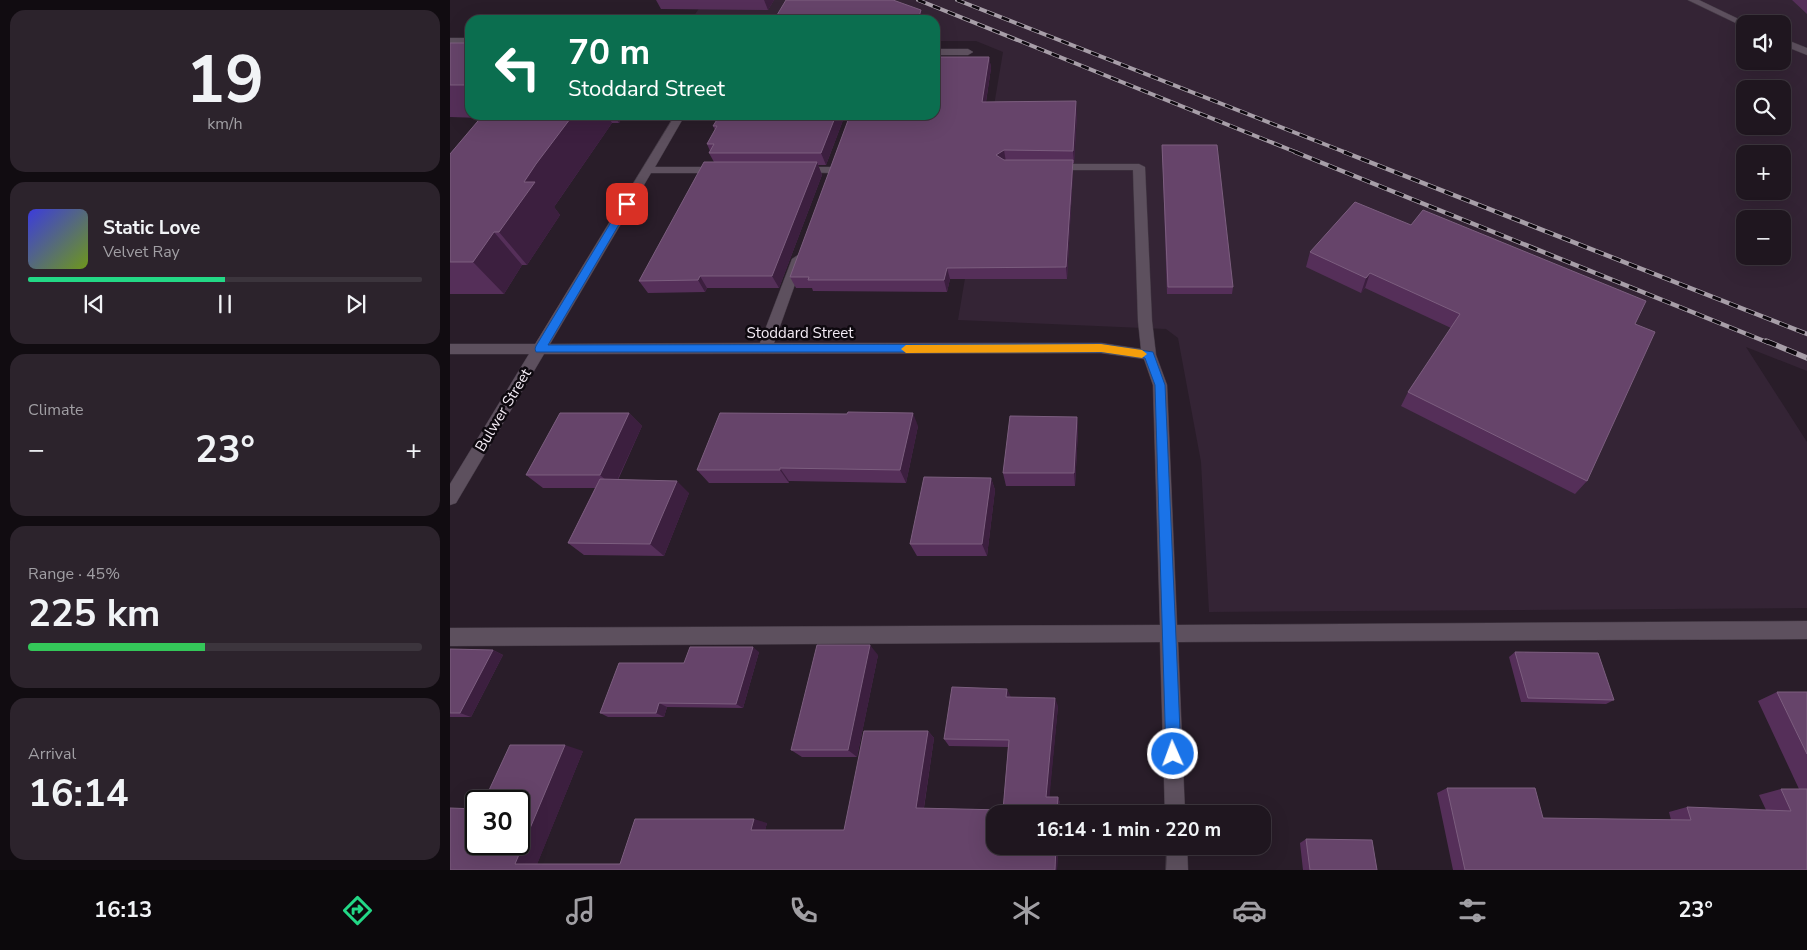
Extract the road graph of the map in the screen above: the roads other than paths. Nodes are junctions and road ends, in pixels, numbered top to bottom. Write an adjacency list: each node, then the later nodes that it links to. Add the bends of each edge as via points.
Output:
1 (1692, 0): 2 (street)
2 (1736, 20)
3 (450, 41): 4 (street)
4 (465, 41)
5 (1791, 45): 8 (street)
6 (940, 52): 7 (street)
7 (968, 52)
8 (1807, 52)
9 (677, 120): 11 (street, Bulwer Street)
10 (1044, 167): 19 (street, via 1139,166)
11 (646, 170): 12 (street); 17 (street, Bulwer Street)
12 (728, 170)
13 (784, 170): 14 (street)
14 (831, 170)
15 (804, 245): 18 (street)
16 (450, 349): 17 (street, Stoddard Street)
17 (540, 349): 18 (street, Stoddard Street); 20 (street, Bulwer Street)
18 (765, 349): 19 (street, Stoddard Street, via 1101,348)
19 (1149, 355): 22 (street, via 1160,385)
20 (450, 498)
21 (1807, 630): 22 (street)
22 (1169, 634): 23 (street); 24 (street)
23 (450, 637)
24 (1176, 805)
25 (1177, 855): 26 (street)
26 (1177, 870)

